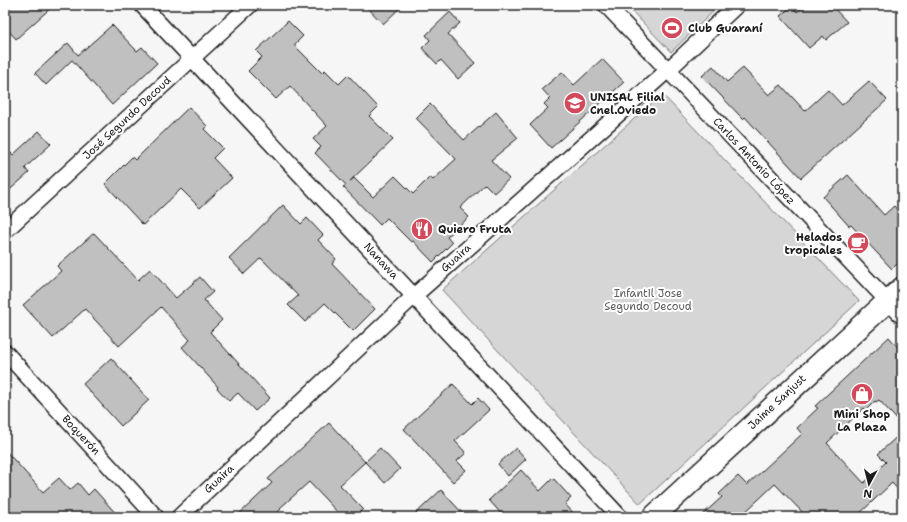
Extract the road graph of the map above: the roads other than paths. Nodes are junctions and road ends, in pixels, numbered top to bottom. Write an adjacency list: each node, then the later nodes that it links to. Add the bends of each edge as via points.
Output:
1 (142, 5): 5 (street, Nanawa)
2 (250, 5): 5 (street, José Segundo Decoud)
3 (606, 5): 6 (street, Carlos Antonio López)
4 (737, 5): 6 (street, Guaira)
5 (192, 59): 7 (street, José Segundo Decoud); 9 (street, Nanawa)
6 (668, 70): 8 (street, Carlos Antonio López); 9 (street, Guaira)
7 (5, 231)
8 (894, 295): 10 (street, Carlos Antonio López); 15 (main road, Jaime Sanjust)
9 (414, 296): 13 (street, Guaira); 14 (street, Nanawa)
10 (902, 316)
11 (5, 352): 12 (street, Boquerón)
12 (156, 517)
13 (179, 517)
14 (620, 517)
15 (653, 517)

